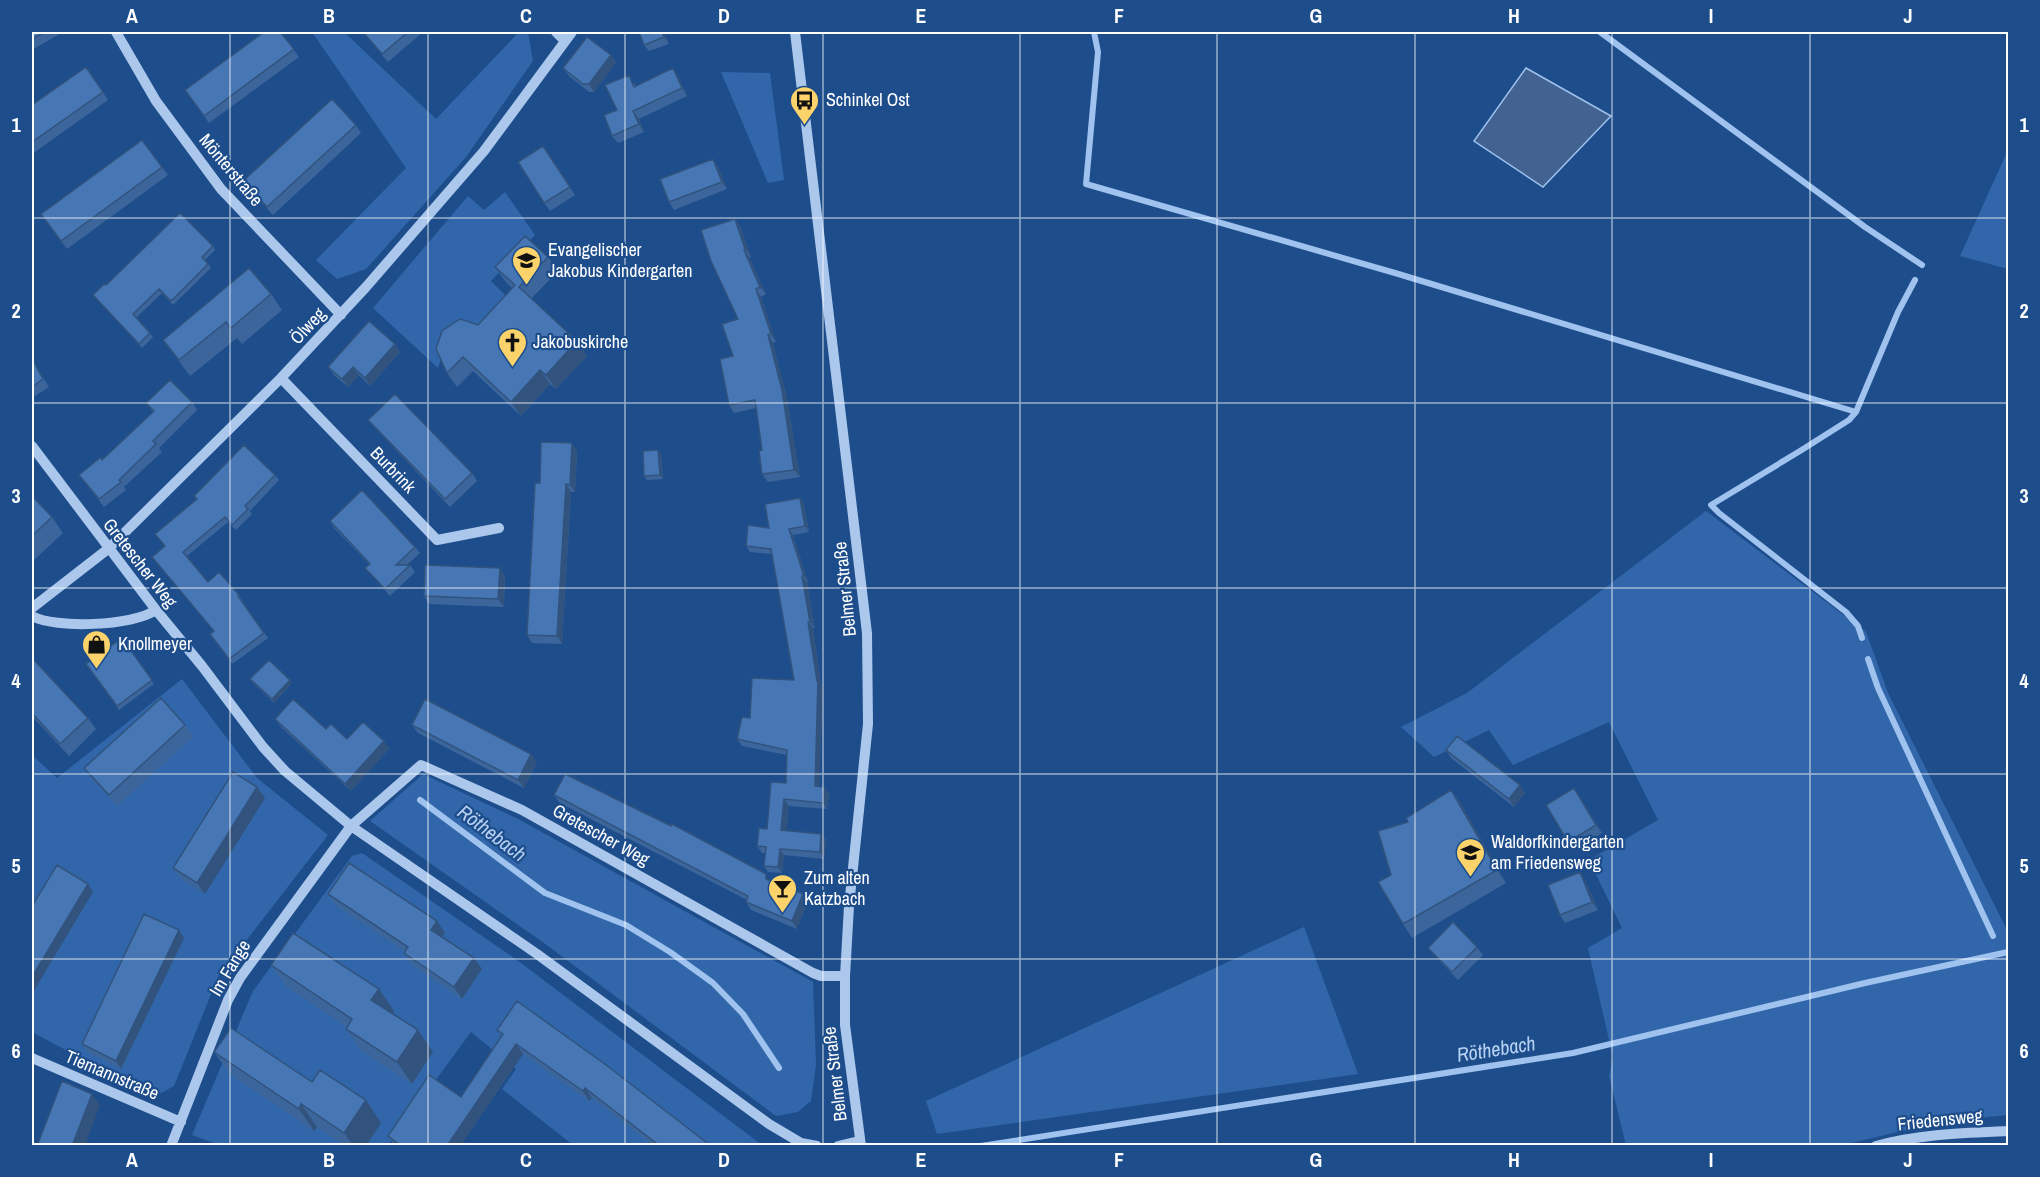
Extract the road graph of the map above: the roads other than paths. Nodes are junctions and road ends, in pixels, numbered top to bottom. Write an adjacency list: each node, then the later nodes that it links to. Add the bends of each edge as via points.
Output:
1 (116, 32): 5 (street, Mönterstraße, via 156,101 221,189)
2 (556, 32): 4 (street)
3 (795, 32): 14 (street, Belmer Straße, via 867,633 868,724)
4 (569, 36): 5 (street, Ölweg, via 484,151)
5 (341, 315): 6 (street, Ölweg)
6 (281, 378): 8 (street, Burbrink, via 437,540); 9 (street, Ölweg)
7 (32, 446): 9 (street, Gretescher Weg)
8 (499, 528)
9 (108, 549): 10 (street, Ölweg); 11 (street, Gretescher Weg)
10 (32, 608)
11 (156, 610): 12 (street, via 130,621 63,625); 13 (street, Gretescher Weg, via 262,747)
12 (32, 616)
13 (351, 826): 14 (street, Gretescher Weg, via 421,765 522,810 813,973); 16 (street, Im Fange, via 240,978); 20 (street, Gretescher Weg, via 537,954 769,1125 801,1143)
14 (844, 976): 18 (street, Belmer Straße, via 845,1025)
15 (32, 1058): 16 (street, Tiemannstraße)
16 (181, 1122): 19 (street, Im Fange)
17 (2008, 1131): 22 (street, Friedensweg, via 1941,1134)
18 (860, 1143): 21 (street)
19 (171, 1146)
20 (817, 1146)
21 (837, 1146)
22 (1876, 1146)

